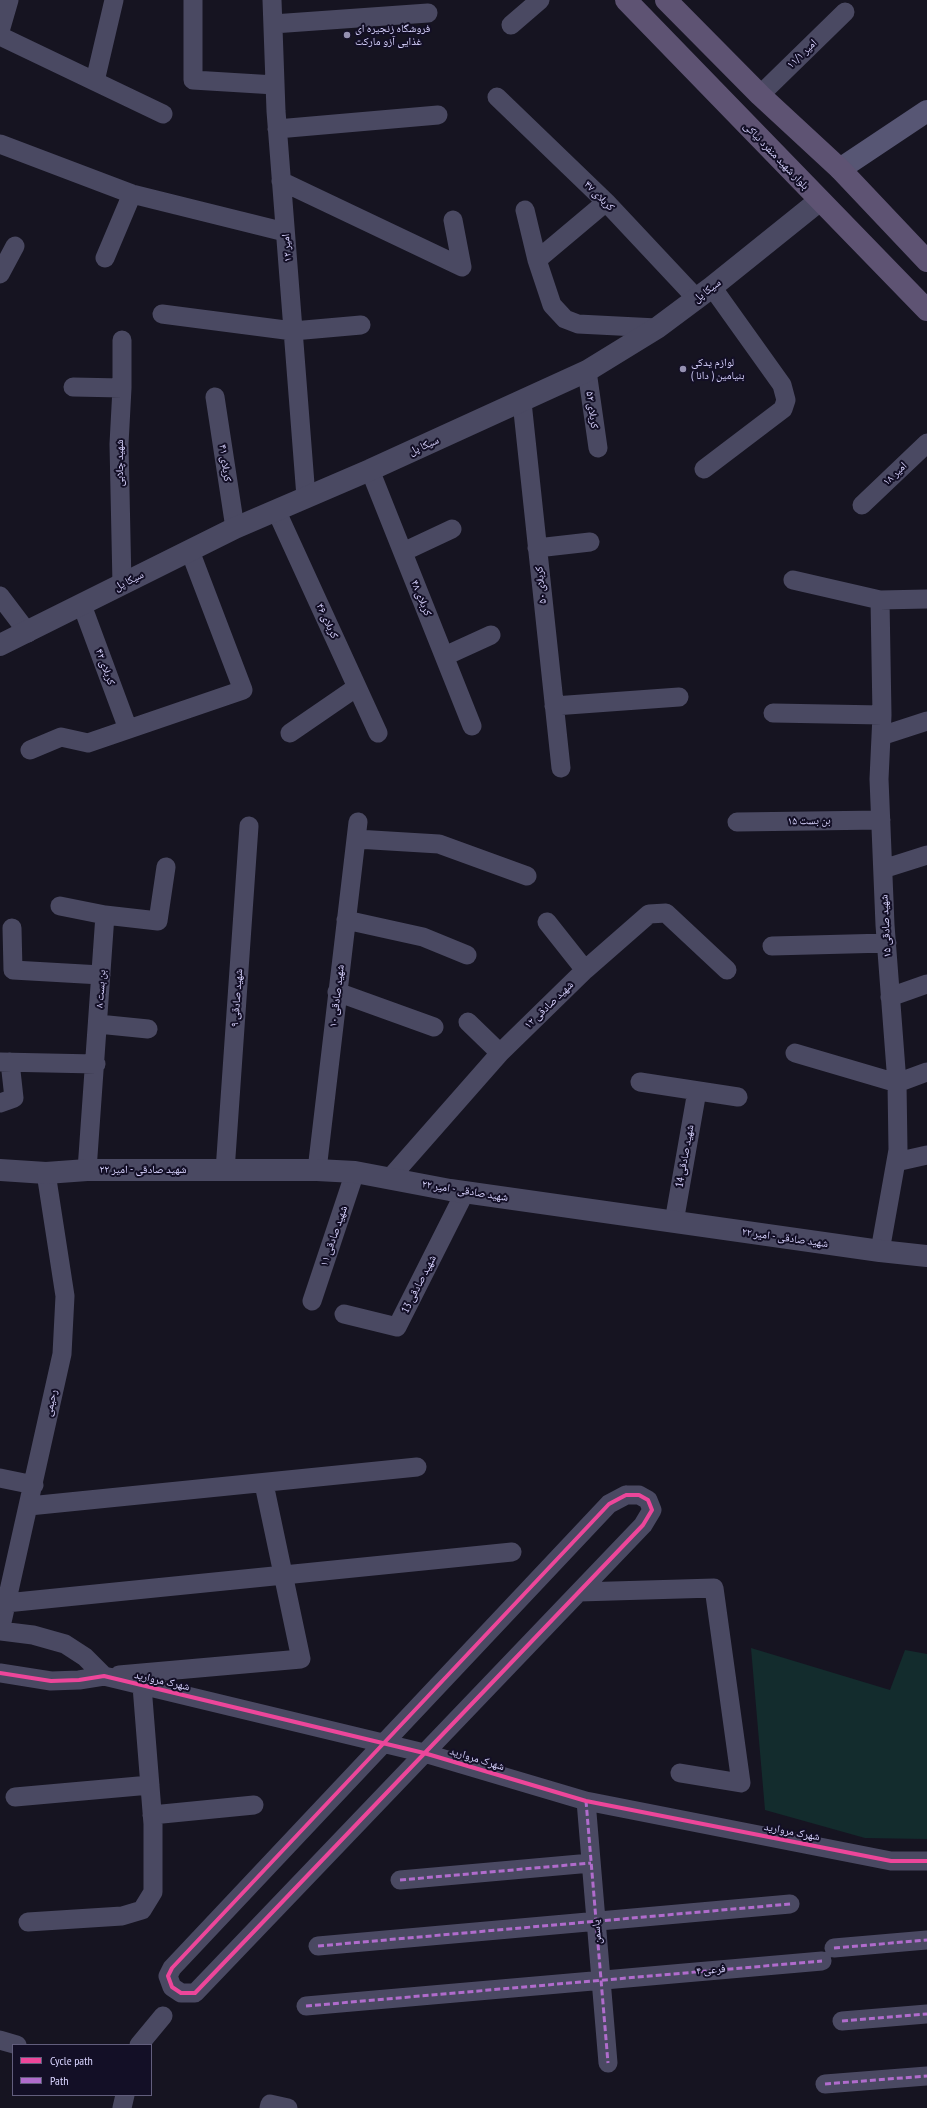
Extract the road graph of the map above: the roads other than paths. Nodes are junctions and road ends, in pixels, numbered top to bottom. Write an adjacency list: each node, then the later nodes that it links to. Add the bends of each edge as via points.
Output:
1 (9, 0): 12 (street)
2 (114, 0): 14 (street)
3 (193, 0): 15 (street, via 193,80)
4 (272, 0): 10 (street, امير ۱۲)
5 (540, 0): 11 (street)
6 (626, 0): 26 (main road, بلوار شهید منفرد نیاکی)
7 (666, 0): 16 (main road)
8 (844, 12): 16 (street, امیر ۱۱/۱)
9 (428, 13): 10 (street)
10 (273, 24): 15 (street, امير ۱۲)
11 (511, 24)
12 (0, 31)
13 (0, 36): 14 (street)
14 (95, 81): 19 (street)
15 (275, 85): 21 (street, امير ۱۲)
16 (760, 95): 23 (main road)
17 (497, 97): 27 (street, کربلای ۴۷)
18 (927, 112): 23 (main road)
19 (163, 114)
20 (438, 115): 21 (street)
21 (277, 129): 24 (street, امير ۱۲)
22 (0, 144): 25 (street)
23 (840, 169): 34 (main road)
24 (282, 181): 29 (street, via 462,267); 30 (street, امير ۱۲)
25 (132, 194): 30 (street); 32 (street)
26 (819, 201): 36 (street, سیکا پل); 37 (main road, بلوار شهید منفرد نیاکی)
27 (606, 202): 33 (street); 36 (street, کربلای ۴۷)
28 (524, 210): 33 (street)
29 (453, 220)
30 (285, 232): 41 (street, امير ۱۲)
31 (15, 246): 35 (street)
32 (105, 258)
33 (537, 260): 40 (street, via 552,304 565,319 578,324)
34 (927, 261)
35 (0, 274)
36 (705, 293): 40 (street, سیکا پل); 50 (street, کربلای ۴۷, via 782,385 786,400 783,410)
37 (927, 310)
38 (162, 314): 41 (street)
39 (362, 325): 41 (street)
40 (657, 328): 43 (street, سیکا پل)
41 (293, 331): 52 (street, امير ۱۲)
42 (122, 340): 45 (street, شهید چلابی)
43 (587, 371): 47 (street, سیکا پل); 49 (street, کربلای ۵۲)
44 (72, 387): 45 (street)
45 (122, 388): 62 (street, شهید چلابی, via 119,444)
46 (215, 397): 55 (street, کربلای ۴۱)
47 (522, 402): 51 (street, سیکا پل); 58 (street, کربلای ۵۰)
48 (927, 443): 53 (street, امیر ۱۸)
49 (598, 448)
50 (704, 469)
51 (370, 470): 52 (street, سیکا پل); 60 (street, کربلای ۴۸)
52 (306, 497): 54 (street, سیکا پل)
53 (862, 505)
54 (276, 510): 55 (street, سیکا پل); 71 (street, کربلای ۴۶)
55 (235, 528): 59 (street, سیکا پل)
56 (452, 529): 60 (street)
57 (590, 542): 58 (street)
58 (537, 548): 73 (street, کربلای ۵۰)
59 (190, 550): 62 (street, سیکا پل); 78 (street, via 243,690)
60 (403, 552): 70 (street, کربلای ۴۸)
61 (793, 580): 65 (street)
62 (122, 585): 66 (street, سیکا پل)
63 (0, 596): 67 (street)
64 (927, 599): 65 (street)
65 (880, 600): 75 (street, شهید صادقی ۱۵)
66 (82, 605): 67 (street, سیکا پل); 78 (street, کربلای ۴۲)
67 (28, 633): 69 (street, سیکا پل)
68 (491, 635): 70 (street)
69 (0, 645)
70 (445, 656): 77 (street, کربلای ۴۸)
71 (357, 687): 79 (street); 80 (street, کربلای ۴۶)
72 (679, 697): 73 (street)
73 (554, 706): 83 (street, کربلای ۵۰)
74 (773, 713): 75 (street)
75 (882, 716): 81 (street, شهید صادقی ۱۵)
76 (927, 721): 81 (street)
77 (472, 726)
78 (128, 729): 82 (street, via 88,743 61,737)
79 (290, 733)
80 (378, 733)
81 (881, 736): 84 (street, شهید صادقی ۱۵)
82 (30, 750)
83 (561, 768)
84 (881, 820): 85 (street, بن بست ۱۵); 89 (street, شهید صادقی ۱۵)
85 (737, 822)
86 (249, 826): 124 (street, شهید صادقی ۹)
87 (927, 855): 89 (street)
88 (166, 867): 92 (street, via 158,921)
89 (883, 869): 96 (street, شهید صادقی ۱۵)
90 (527, 876): 93 (street, شهید صادقی ۱۰, via 439,844 357,830)
91 (60, 906): 92 (street)
92 (106, 915): 101 (street, بن بست ۸)
93 (346, 920): 98 (street, via 423,937); 103 (street, شهید صادقی ۱۰)
94 (547, 922): 99 (street)
95 (12, 928): 101 (street, via 13,970)
96 (886, 943): 97 (street); 104 (street, شهید صادقی ۱۵)
97 (772, 946)
98 (467, 955)
99 (585, 970): 100 (street, شهید صادقی ۱۲, via 649,914 657,912 666,913); 109 (street, شهید صادقی ۱۲)
100 (727, 970)
101 (101, 975): 106 (street, بن بست ۸)
102 (927, 984): 104 (street)
103 (337, 992): 107 (street); 123 (street, شهید صادقی ۱۰)
104 (890, 997): 115 (street, شهید صادقی ۱۵)
105 (468, 1022): 109 (street)
106 (98, 1024): 108 (street); 112 (street, بن بست ۸)
107 (434, 1027)
108 (148, 1029)
109 (500, 1052): 127 (street, شهید صادقی ۱۲)
110 (795, 1053): 115 (street)
111 (5, 1062): 112 (street); 118 (street, via 14,1098)
112 (96, 1064): 122 (street, بن بست ۸)
113 (927, 1072): 115 (street)
114 (640, 1082): 116 (street)
115 (897, 1083): 120 (street, شهید صادقی ۱۵)
116 (697, 1091): 117 (street); 129 (street, شهید صادقی 14)
117 (738, 1097)
118 (0, 1103)
119 (927, 1154): 120 (street)
120 (896, 1162): 130 (street, شهید صادقی ۱۵)
121 (0, 1170): 126 (street, شهید صادقی - امیر ۲۲)
122 (87, 1170): 124 (street, شهید صادقی - امیر ۲۲); 126 (street, شهید صادقی - امیر ۲۲)
123 (317, 1170): 124 (street, شهید صادقی - امیر ۲۲); 125 (street, شهید صادقی - امیر ۲۲)
124 (225, 1171)
125 (356, 1172): 127 (street, شهید صادقی - امیر ۲۲); 132 (street, شهید صادقی ۱۱)
126 (46, 1173): 137 (street, رحیمی, via 65,1296 65,1325 62,1354)
127 (390, 1178): 128 (street, شهید صادقی - امیر ۲۲)
128 (465, 1192): 129 (street, شهید صادقی - امیر ۲۲); 133 (street, شهید صادقی 13, via 397,1328)
129 (674, 1222): 130 (street, شهید صادقی - امیر ۲۲)
130 (880, 1251): 131 (street, شهید صادقی - امیر ۲۲)
131 (927, 1256)
132 (312, 1301)
133 (344, 1314)
134 (417, 1467): 136 (street)
135 (0, 1478): 137 (street)
136 (264, 1484): 138 (street); 140 (street)
137 (34, 1485): 138 (street, رحیمی)
138 (29, 1506): 142 (street, رحیمی)
139 (512, 1552): 140 (street)
140 (283, 1576): 142 (street); 145 (street, via 301,1659)
141 (579, 1592): 147 (street, via 643,1525 652,1510 648,1500 639,1495 626,1494 609,1504); 148 (street); 149 (street, via 714,1588 741,1783)
142 (6, 1603): 143 (street, رحیمی)
143 (0, 1631): 145 (street, شهرک مروارید, via 33,1635 65,1644)
144 (0, 1673): 145 (street, شهرک مروارید, via 51,1681)
145 (104, 1676): 146 (street, شهرک مروارید)
146 (142, 1686): 147 (street, شهرک مروارید); 150 (street)
147 (384, 1743): 148 (street, شهرک مروارید); 148 (street, via 172,1968 168,1976 172,1987 181,1993 195,1993)
148 (424, 1753): 152 (street, شهرک مروارید)
149 (680, 1773)
150 (150, 1785): 151 (street); 154 (street)
151 (16, 1797)
152 (586, 1801): 155 (street, شهرک مروارید, via 891,1861); 156 (street, یاسمن)
153 (254, 1805): 154 (street)
154 (152, 1815): 160 (street, via 153,1892 142,1910 122,1916)
155 (927, 1861)
156 (591, 1863): 157 (street); 159 (street, یاسمن)
157 (400, 1880)
158 (790, 1904): 159 (street)
159 (596, 1921): 162 (street); 163 (street, یاسمن)
160 (28, 1922)
161 (927, 1940): 163 (street, فرعی ۴)
162 (318, 1946)
163 (601, 1980): 164 (street, فرعی ۴); 171 (street, یاسمن)
164 (306, 2006)
165 (927, 2014): 167 (street)
166 (163, 2016): 170 (street)
167 (842, 2021)
168 (0, 2040): 169 (street)
169 (14, 2044)
170 (140, 2044)
171 (608, 2062)
172 (927, 2076): 173 (street)
173 (825, 2084)
174 (124, 2096): 176 (street)
175 (269, 2106): 177 (street)
176 (122, 2108)
177 (288, 2108)

